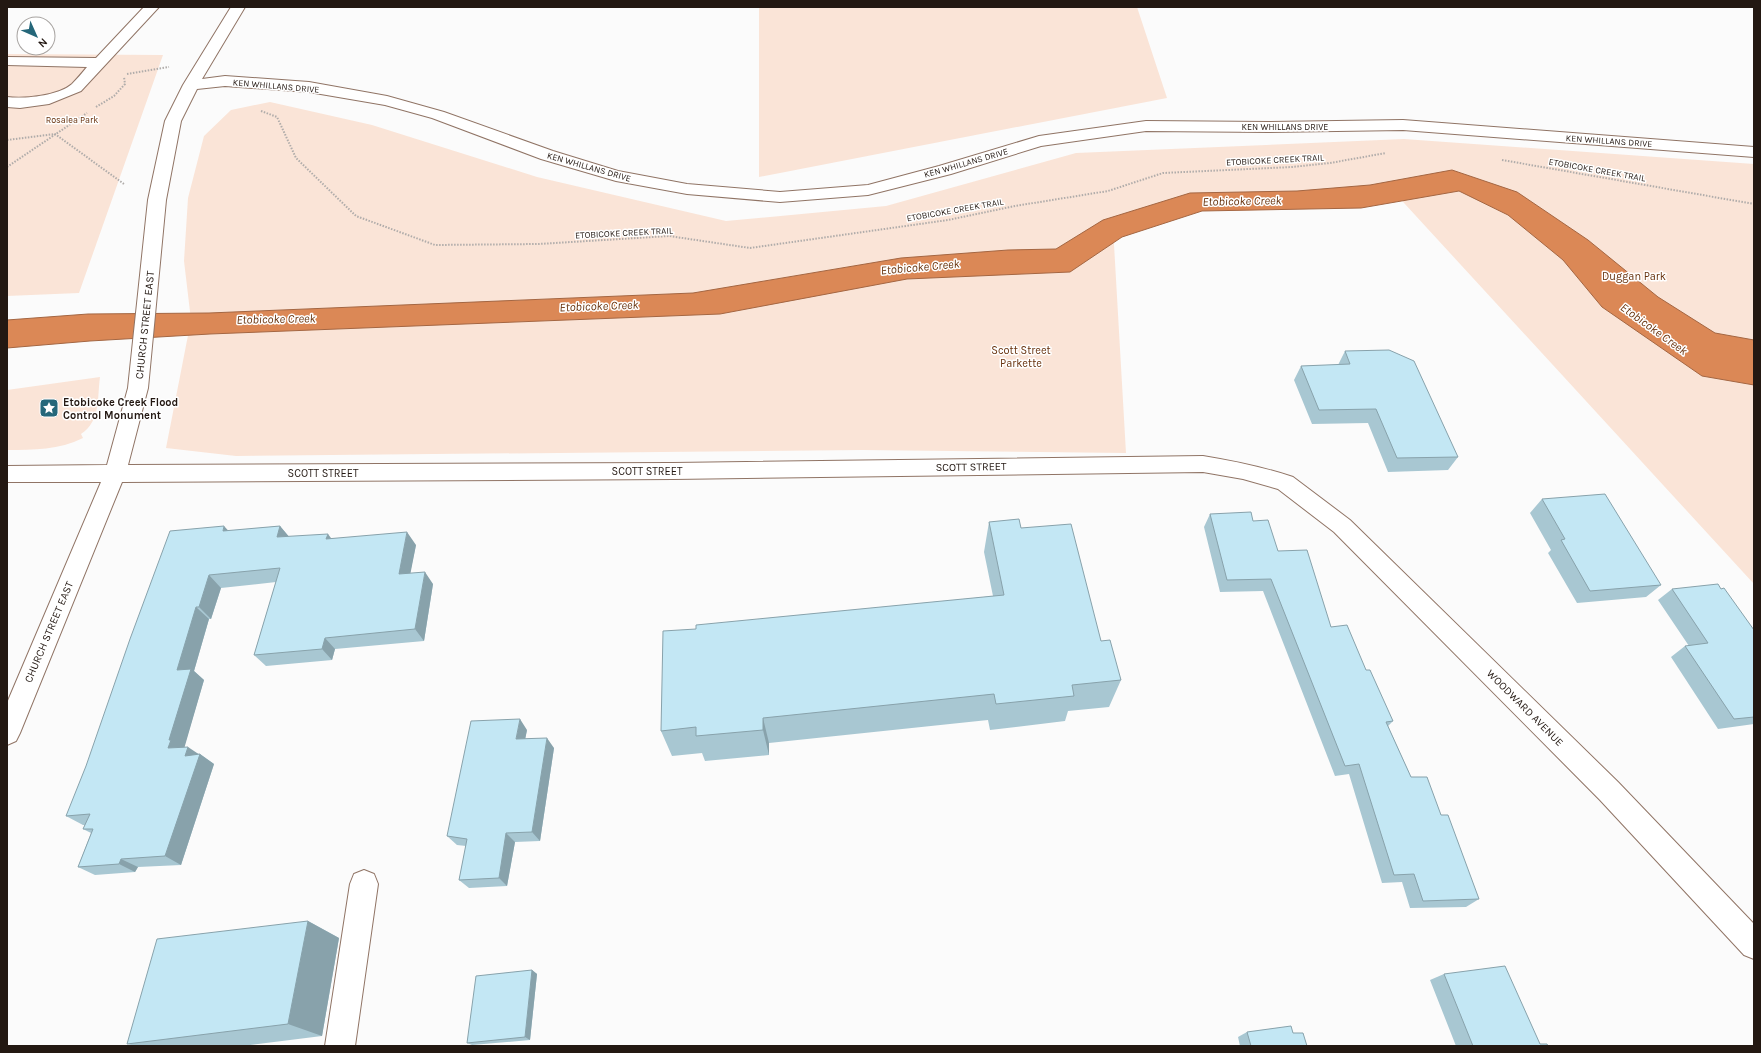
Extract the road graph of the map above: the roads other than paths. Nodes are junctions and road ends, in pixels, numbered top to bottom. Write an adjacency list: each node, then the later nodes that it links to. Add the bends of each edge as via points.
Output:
1 (152, 7): 4 (street)
2 (238, 7): 5 (street, CHURCH STREET EAST)
3 (7, 61): 4 (street)
4 (100, 63): 6 (street, via 76,88 49,99)
5 (191, 85): 7 (street, KEN WHILLANS DRIVE, via 225,81 309,87 387,101 438,115 547,155 616,176 687,189 780,197 868,190 1039,141 1146,126 1269,128 1403,125); 9 (street, CHURCH STREET EAST, via 173,121 158,200 138,388)
6 (7, 102)
7 (1754, 152)
8 (7, 474): 9 (street, SCOTT STREET)
9 (115, 474): 10 (street, SCOTT STREET, via 673,471 1203,464 1243,471); 11 (street, CHURCH STREET EAST)
10 (1286, 483): 13 (street, WOODWARD AVENUE, via 1342,526 1603,786)
11 (7, 734)
12 (364, 884): 14 (street)
13 (1754, 945)
14 (340, 1046)

